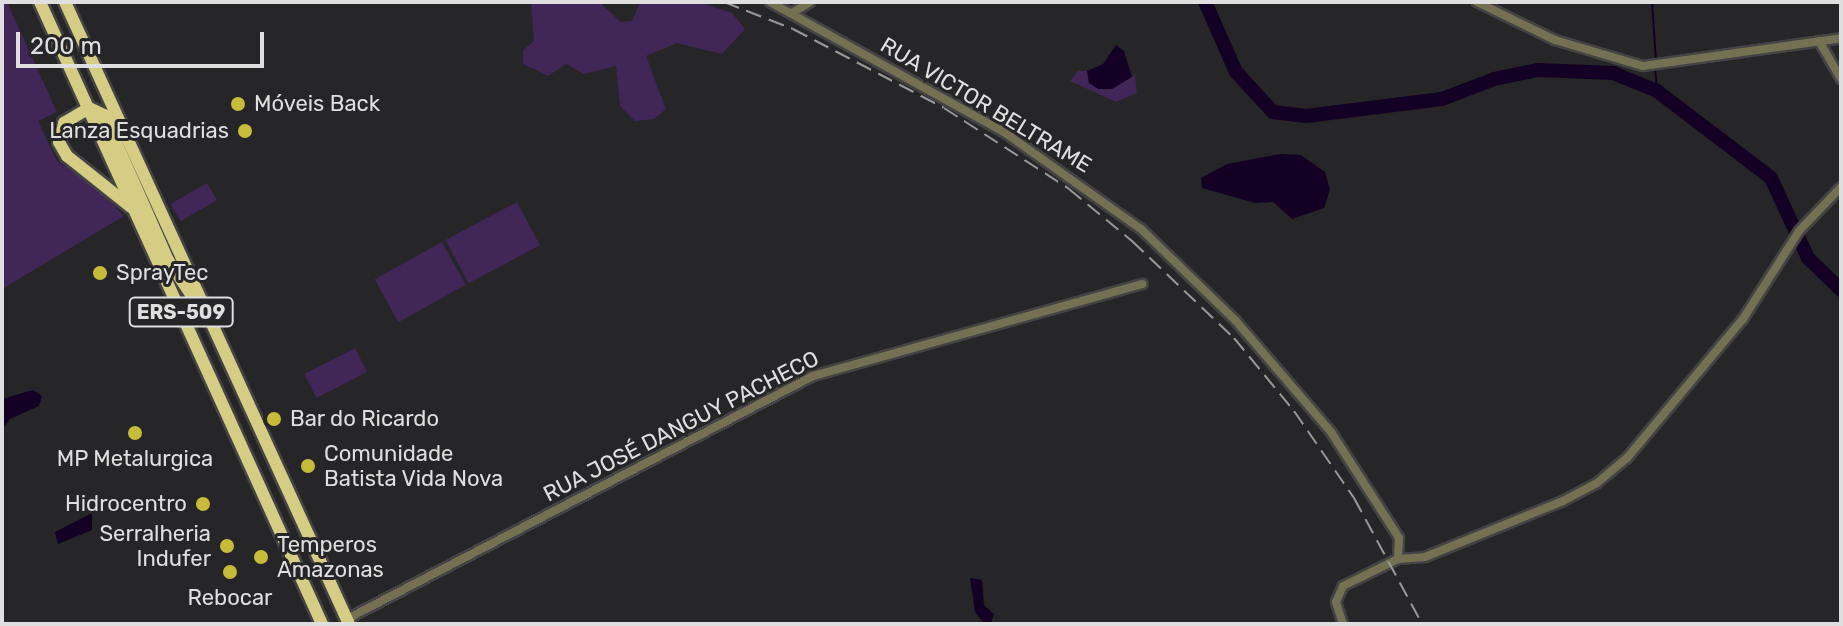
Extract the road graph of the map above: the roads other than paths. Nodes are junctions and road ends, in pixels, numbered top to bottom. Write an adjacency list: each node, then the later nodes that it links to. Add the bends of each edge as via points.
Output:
1 (40, 2): 10 (highway, ERS-509)
2 (65, 2): 14 (highway, ERS-509)
3 (770, 2): 6 (street, RUA VICTOR BELTRAME)
4 (810, 2): 6 (street)
5 (1477, 2): 8 (street, via 1555,40 1643,66)
6 (792, 13): 15 (street, RUA VICTOR BELTRAME, via 1004,132 1094,192 1162,248 1235,320 1331,432 1399,538)
7 (1841, 38): 8 (street)
8 (1819, 41): 9 (street)
9 (1841, 79)
10 (89, 108): 12 (highway, ERS-509); 12 (highway, via 64,123 59,142 67,156 109,184); 14 (highway, via 104,115 168,260)
11 (1841, 187): 15 (street, via 1799,231 1743,319 1627,458 1597,483 1425,557)
12 (137, 212): 17 (highway, ERS-509)
13 (1142, 284): 16 (street, RUA JOSÉ DANGUY PACHECO, via 813,376)
14 (217, 331): 16 (highway, ERS-509)
15 (1398, 559): 18 (street, via 1339,590)
16 (348, 621)
17 (322, 624)
18 (1343, 624)

